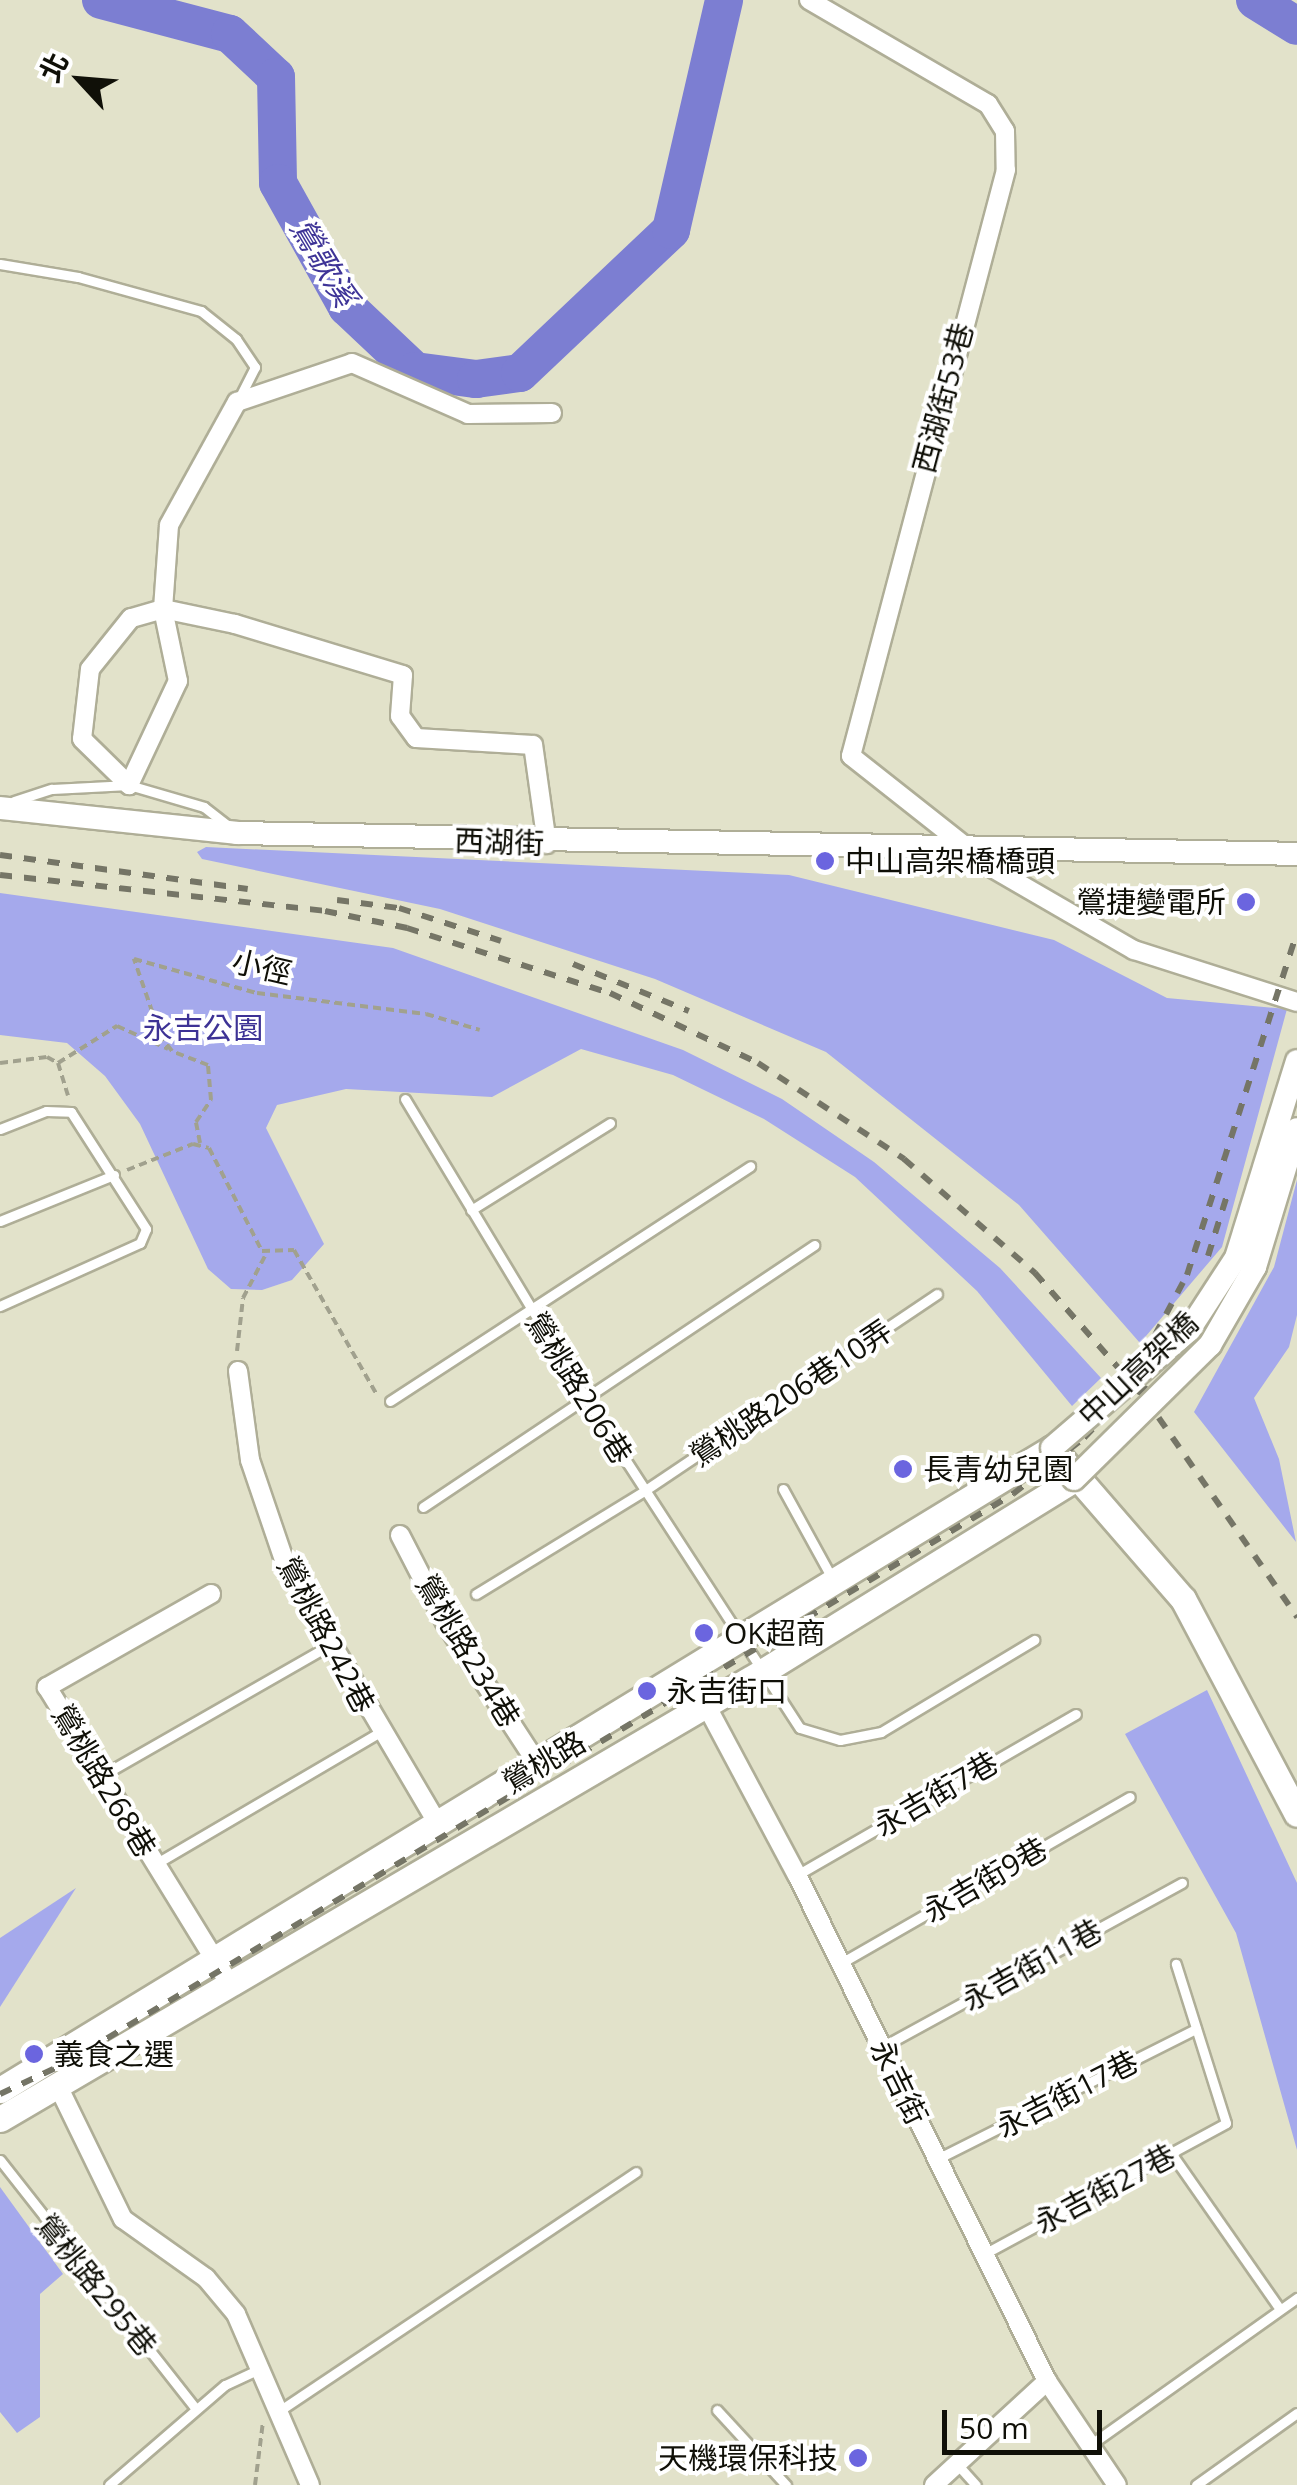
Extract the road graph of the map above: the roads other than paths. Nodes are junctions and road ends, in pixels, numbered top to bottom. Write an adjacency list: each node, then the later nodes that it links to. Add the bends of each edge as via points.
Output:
1 (809, 0): 10 (street, 西湖街53巷, via 988,104 1005,131 1006,170 855,721 851,756)
2 (0, 264): 3 (lane, via 78,277 200,311 236,339 254,367)
3 (237, 402): 4 (street, via 352,363 468,414); 5 (street, via 170,525)
4 (552, 413)
5 (163, 608): 6 (street, via 178,681); 6 (street, via 130,618 90,670 82,739); 9 (street, via 403,676 400,716 416,738 533,744)
6 (129, 785): 7 (lane, via 52,789); 8 (lane, via 204,808)
7 (0, 807): 8 (street, 西湖街)
8 (237, 833): 9 (street, 西湖街)
9 (547, 844): 10 (street, 西湖街)
10 (964, 846): 11 (street, 西湖街); 12 (street, via 1134,950)
11 (1297, 854)
12 (1297, 1002)
13 (1297, 1061): 29 (street, 中山高架橋, bridge, via 1236,1258 1189,1330)
14 (405, 1098): 20 (lane, 鶯桃路206巷)
15 (610, 1123): 20 (lane)
16 (1297, 1129): 30 (street, 中山高架橋, bridge, via 1254,1266 1210,1345)
17 (0, 1130): 19 (lane, via 46,1111 71,1112)
18 (750, 1166): 25 (lane)
19 (114, 1174): 21 (lane); 24 (lane, via 146,1228 140,1243)
20 (471, 1210): 25 (lane, 鶯桃路206巷)
21 (0, 1221)
22 (815, 1245): 27 (lane)
23 (937, 1294): 32 (lane, 鶯桃路206巷10弄)
24 (0, 1306)
25 (530, 1309): 27 (lane, 鶯桃路206巷); 28 (lane)
26 (238, 1370): 40 (street, 鶯桃路242巷, via 250,1460 286,1566)
27 (586, 1399): 32 (lane, 鶯桃路206巷); 33 (lane)
28 (390, 1401)
29 (1052, 1448): 30 (main road); 35 (main road, 鶯桃路)
30 (1074, 1479): 41 (main road, 鶯桃路); 49 (main road, via 1134,1536 1183,1599)
31 (783, 1489): 35 (lane)
32 (644, 1492): 37 (lane, 鶯桃路206巷10弄); 39 (lane, 鶯桃路206巷)
33 (423, 1507)
34 (400, 1535): 46 (street, 鶯桃路234巷, via 445,1622)
35 (836, 1585): 39 (main road, 鶯桃路)
36 (211, 1594): 47 (street, 鶯桃路268巷, via 47,1687)
37 (476, 1594)
38 (1034, 1640): 41 (lane, 鶯桃路206巷, via 881,1732 840,1740 800,1728)
39 (742, 1641): 41 (lane, 鶯桃路206巷); 42 (main road, 鶯桃路)
40 (328, 1646): 45 (street, 鶯桃路242巷); 47 (lane)
41 (762, 1672): 43 (main road, 鶯桃路)
42 (689, 1674): 43 (street, 永吉街); 46 (main road, 鶯桃路)
43 (705, 1704): 52 (street, 永吉街); 57 (main road, 鶯桃路)
44 (1076, 1714): 52 (lane, 永吉街7巷)
45 (379, 1733): 50 (street, 鶯桃路242巷); 51 (lane)
46 (539, 1766): 50 (main road, 鶯桃路)
47 (101, 1776): 51 (street, 鶯桃路268巷)
48 (1130, 1797): 55 (lane, 永吉街9巷)
49 (1297, 1814)
50 (439, 1826): 54 (main road, 鶯桃路)
51 (154, 1865): 54 (street, 鶯桃路268巷)
52 (796, 1875): 55 (street, 永吉街)
53 (1182, 1883): 59 (lane, 永吉街11巷)
54 (215, 1959): 57 (street, 鶯桃路268巷); 61 (main road, 鶯桃路)
55 (840, 1963): 59 (street, 永吉街)
56 (1176, 1964): 58 (lane)
57 (230, 1984): 60 (main road, 鶯桃路)
58 (1196, 2029): 63 (lane, 永吉街27巷, via 1226,2123); 64 (lane, 永吉街17巷)
59 (882, 2047): 64 (street, 永吉街)
60 (58, 2086): 62 (main road, 鶯桃路); 70 (street, via 124,2218 223,2295)
61 (0, 2090)
62 (1, 2117)
63 (1171, 2153): 67 (lane, 永吉街27巷); 69 (lane)
64 (937, 2159): 67 (street, 永吉街)
65 (0, 2160): 72 (lane, 鶯桃路295巷)
66 (636, 2172): 75 (lane)
67 (984, 2254): 71 (street, 永吉街)
68 (1297, 2298): 69 (lane)
69 (1280, 2309): 76 (lane)
70 (257, 2370): 72 (lane); 75 (street)
71 (1047, 2381): 76 (street, 永吉街); 77 (street)
72 (195, 2408): 78 (lane)
73 (717, 2410): 80 (lane)
74 (1297, 2413): 84 (lane)
75 (274, 2414): 79 (street)
76 (1090, 2445): 83 (street, 永吉街)
77 (956, 2464): 81 (street); 82 (lane)
78 (108, 2485)
79 (310, 2485)
80 (786, 2485)
81 (934, 2485)
82 (976, 2485)
83 (1117, 2485)
84 (1196, 2485)

